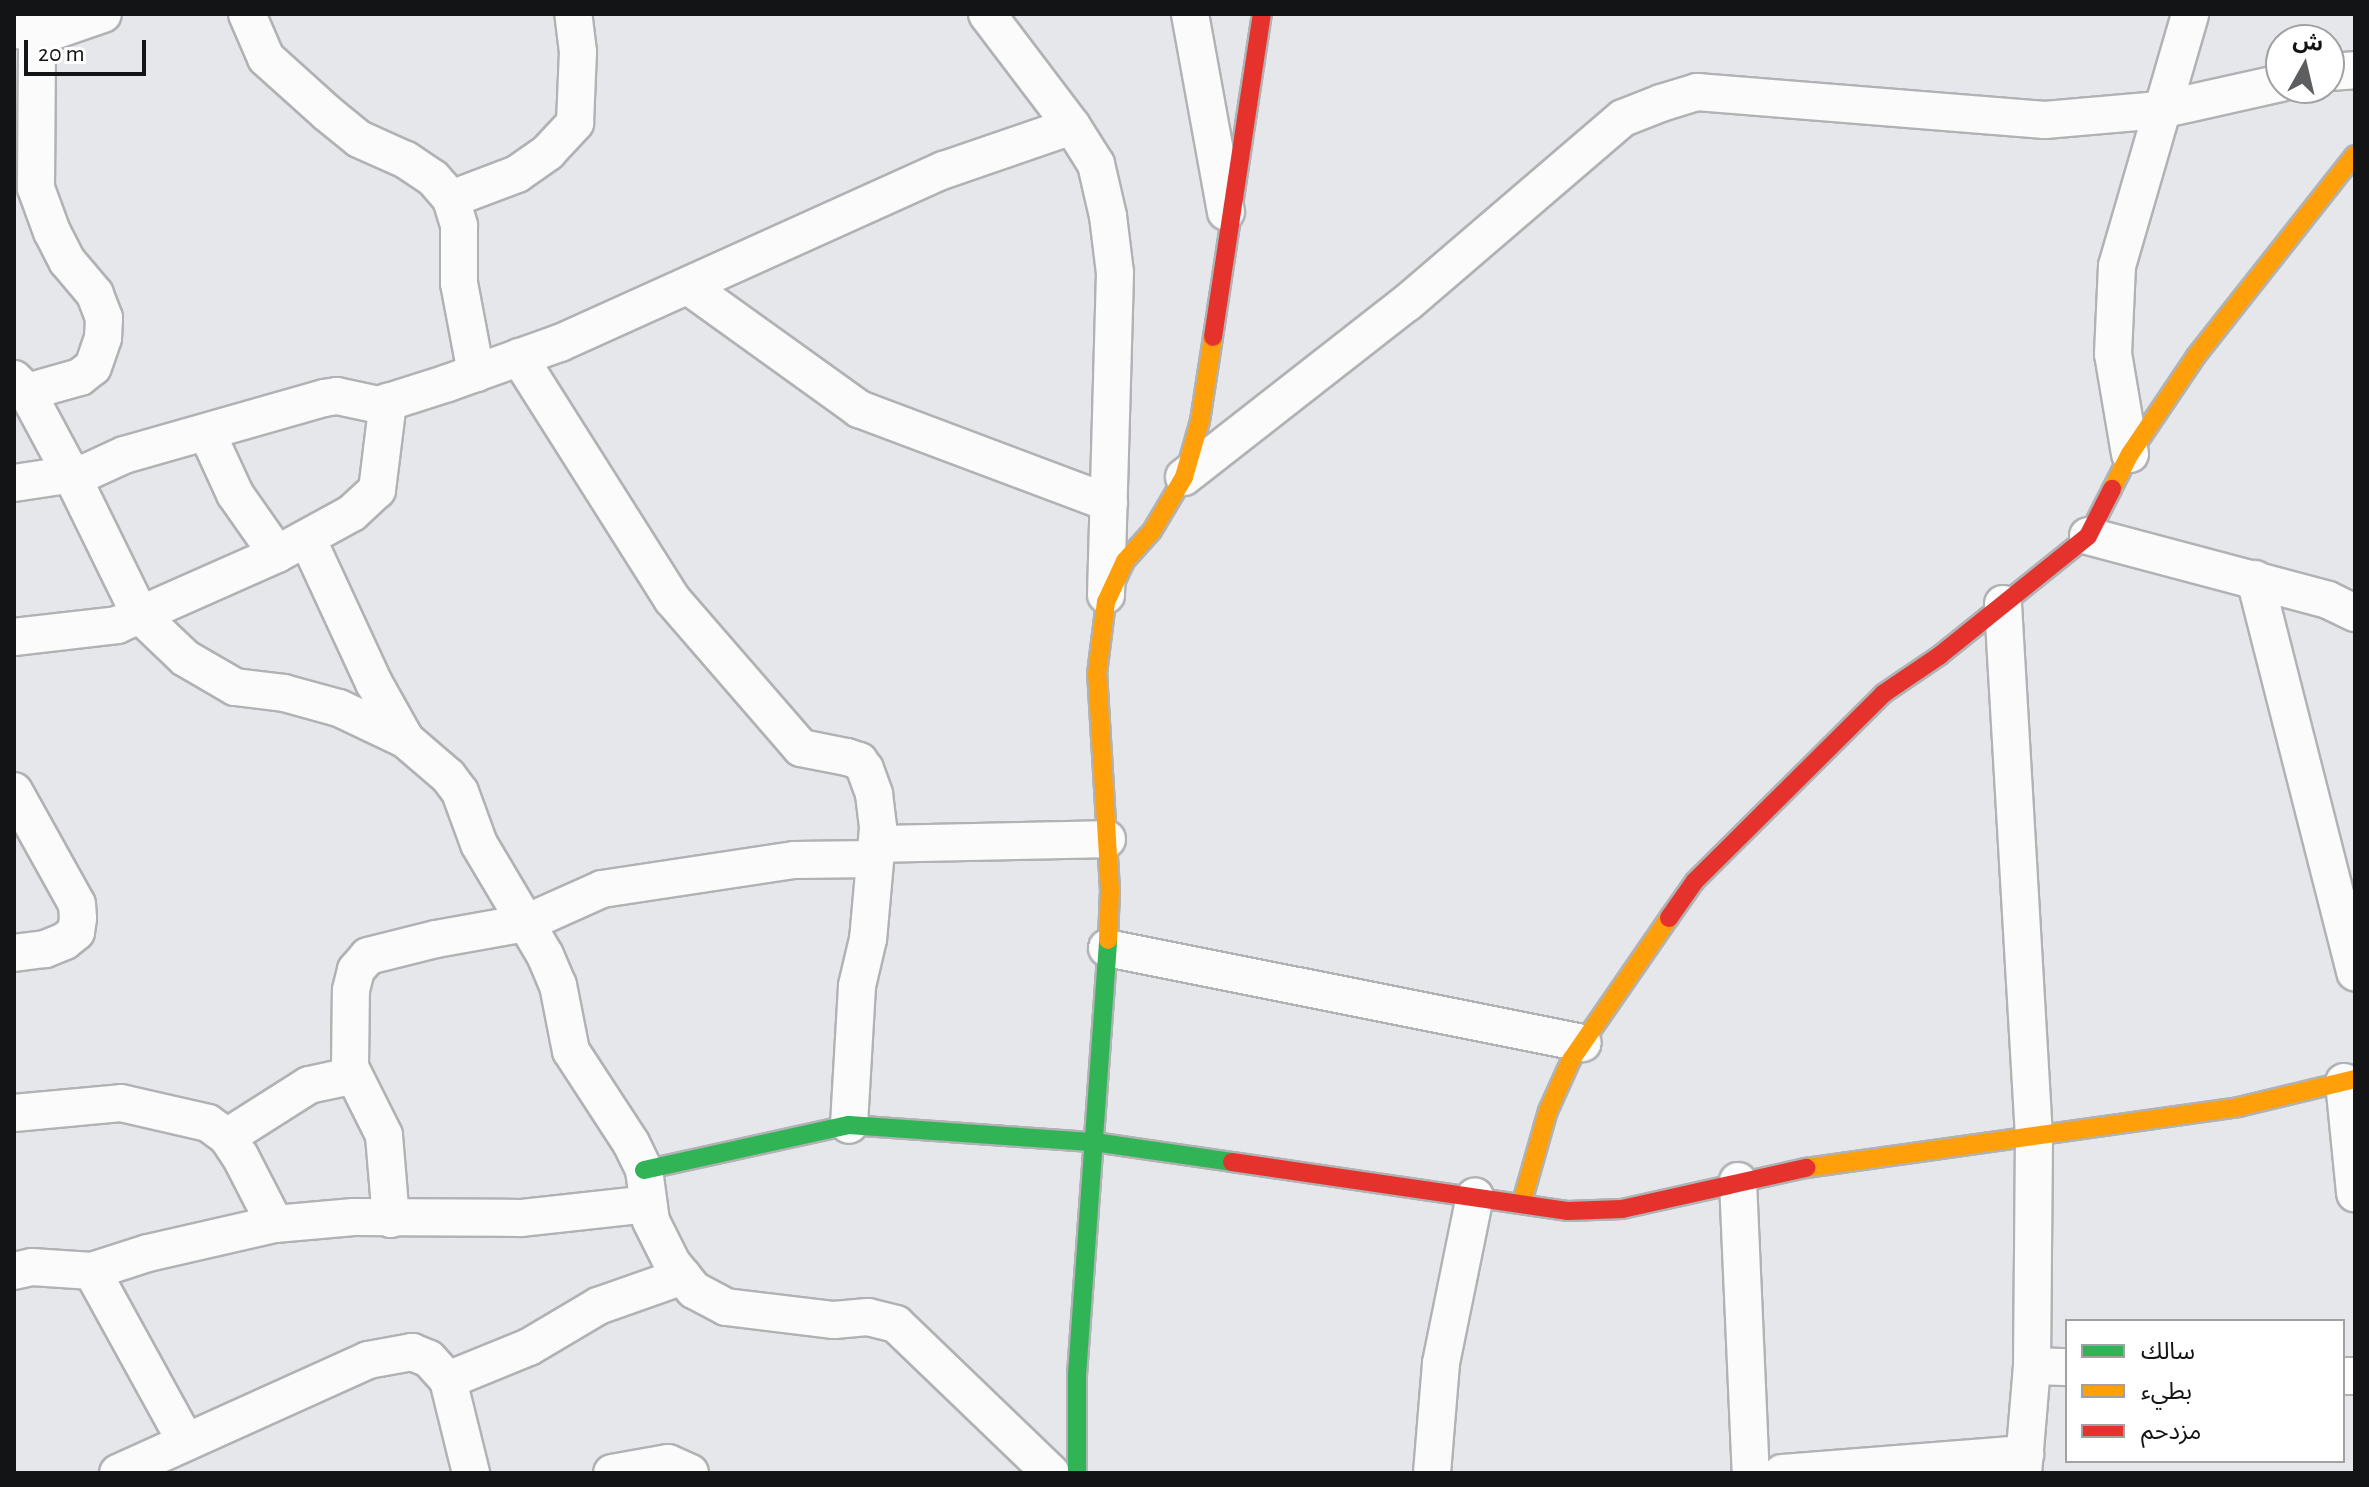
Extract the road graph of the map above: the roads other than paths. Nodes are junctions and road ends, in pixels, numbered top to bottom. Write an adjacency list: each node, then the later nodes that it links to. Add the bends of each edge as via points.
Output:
1 (103, 14): 8 (street, via 63,29)
2 (247, 14): 14 (street, via 266,58 359,139 406,160 433,178)
3 (573, 14): 14 (street, via 578,52 575,123 517,174)
4 (987, 14): 11 (street)
5 (1190, 14): 15 (street)
6 (1262, 14): 15 (street)
7 (2190, 14): 10 (street)
8 (26, 31): 12 (street)
9 (2265, 87): 10 (street)
10 (2160, 110): 22 (street, via 2117,266 2113,354); 24 (street, via 2045,120 1697,92 1661,103 1623,118 1407,303)
11 (1072, 126): 16 (street, via 944,170); 26 (street, via 1096,164 1115,273)
12 (26, 134): 19 (street, via 41,207 67,261 95,294 104,318 93,367 80,377)
13 (2355, 155): 22 (street, via 2196,356)
14 (451, 199): 18 (street, via 459,226 459,283)
15 (1230, 233): 24 (street, via 1200,421)
16 (688, 286): 17 (street); 26 (street, via 859,409)
17 (519, 357): 18 (street); 38 (street, via 672,599 801,748 847,757 865,769 874,794)
18 (476, 373): 20 (street)
19 (20, 386): 23 (street)
20 (388, 402): 21 (street, via 324,398); 28 (street, via 377,490 368,503)
21 (207, 433): 23 (street); 28 (street, via 235,494)
22 (2130, 454): 27 (street)
23 (71, 474): 25 (street); 33 (street)
24 (1184, 477): 30 (street, via 1152,531 1125,561)
25 (14, 483)
26 (1109, 503): 30 (street)
27 (2088, 536): 29 (street); 31 (street)
28 (292, 546): 33 (street); 35 (street)
29 (2255, 579): 32 (street); 42 (street)
30 (1106, 602): 37 (street, via 1097,674)
31 (2003, 604): 43 (street, via 1883,694 1695,881); 49 (street)
32 (2355, 613)
33 (140, 615): 34 (street, via 117,625); 35 (street, via 185,658 235,687 339,708)
34 (14, 637)
35 (406, 740): 39 (street, via 460,792 479,844)
36 (14, 791): 41 (street, via 77,904 78,918 76,932 65,941)
37 (1107, 839): 38 (street); 40 (street)
38 (876, 852): 39 (street, via 602,889); 47 (street, via 868,939 857,986)
39 (526, 923): 44 (street, via 368,956 356,970 351,990); 52 (street, via 558,985 571,1051 631,1143)
40 (1107, 948): 43 (street); 50 (street)
41 (14, 953)
42 (2355, 972)
43 (1583, 1043): 55 (street, via 1548,1111)
44 (350, 1067): 48 (street, via 343,1078 309,1085); 56 (street, via 384,1135)
45 (2350, 1080): 49 (street, via 2239,1107); 53 (street)
46 (14, 1113): 48 (street, via 121,1103 208,1123)
47 (849, 1125): 50 (street); 52 (street)
48 (227, 1137): 57 (street)
49 (2034, 1137): 51 (street); 61 (street)
50 (1094, 1142): 54 (street); 71 (street, via 1077,1375)
51 (1738, 1181): 55 (street, via 1622,1209 1568,1211); 73 (street)
52 (646, 1187): 56 (street, via 522,1218); 60 (street, via 651,1221)
53 (2355, 1193)
54 (1475, 1196): 55 (street); 72 (street, via 1441,1363)
55 (1522, 1202)
56 (391, 1219): 57 (street)
57 (275, 1224): 59 (street)
58 (14, 1271): 59 (street)
59 (92, 1271): 64 (street)
60 (683, 1276): 63 (street, via 598,1306 529,1347); 70 (street, via 694,1290 726,1307 834,1320 868,1317 896,1324)
61 (2032, 1366): 62 (street); 65 (street)
62 (2065, 1367)
63 (448, 1380): 64 (street, via 429,1359 412,1352 368,1360); 67 (street)
64 (186, 1442): 66 (street)
65 (2024, 1463): 74 (street)
66 (118, 1473)
67 (471, 1473)
68 (612, 1473): 69 (street, via 668,1463)
69 (690, 1473)
70 (1051, 1473)
71 (1077, 1473)
72 (1432, 1473)
73 (1751, 1473)
74 (1782, 1473)

